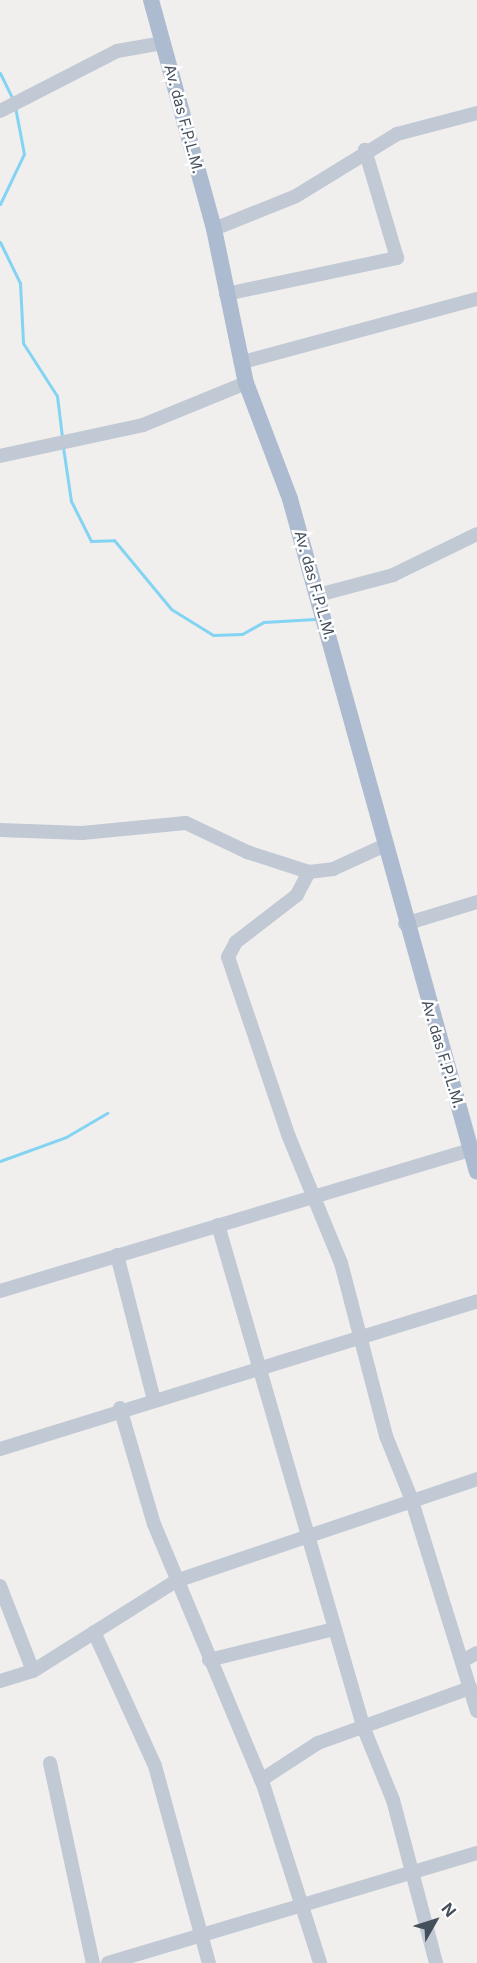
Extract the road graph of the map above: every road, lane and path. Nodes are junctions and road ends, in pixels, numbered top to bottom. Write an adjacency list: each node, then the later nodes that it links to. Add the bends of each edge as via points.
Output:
1 (151, 0): 2 (main road, Av. das F.P.L.M.)
2 (163, 43): 3 (street, via 117,51); 6 (main road, Av. das F.P.L.M.)
3 (0, 111)
4 (477, 113): 5 (street, via 397,135)
5 (366, 150): 6 (street, via 296,196); 7 (street, via 397,258)
6 (214, 229): 7 (main road, Av. das F.P.L.M.)
7 (226, 294): 9 (main road, Av. das F.P.L.M.)
8 (477, 299): 9 (street)
9 (243, 363): 10 (main road, Av. das F.P.L.M.)
10 (246, 383): 11 (street, via 181,412 77,441); 13 (main road, Av. das F.P.L.M., via 271,441)
11 (0, 456)
12 (477, 534): 13 (street, via 393,575)
13 (318, 595): 15 (main road, Av. das F.P.L.M.)
14 (0, 830): 16 (street, via 82,833 186,823 247,852)
15 (383, 846): 16 (street, via 333,869); 18 (main road, Av. das F.P.L.M.)
16 (309, 872): 21 (street, via 297,895 236,942 228,957)
17 (477, 902): 18 (street)
18 (405, 924): 19 (main road, Av. das F.P.L.M.)
19 (471, 1150): 20 (main road, Av. das F.P.L.M.); 21 (street)
20 (477, 1172)
21 (314, 1193): 22 (street); 26 (street, via 341,1263)
22 (218, 1225): 23 (street); 27 (street)
23 (117, 1255): 24 (street); 28 (street)
24 (0, 1291)
25 (477, 1301): 26 (street)
26 (357, 1334): 27 (street); 32 (street, via 386,1436)
27 (262, 1368): 28 (street); 33 (street)
28 (154, 1400): 29 (street)
29 (120, 1408): 30 (street); 34 (street)
30 (0, 1449)
31 (477, 1479): 32 (street)
32 (411, 1498): 33 (street); 40 (street)
33 (310, 1532): 34 (street); 36 (street)
34 (176, 1581): 37 (street); 39 (street)
35 (0, 1586): 41 (street)
36 (334, 1629): 39 (street); 45 (street)
37 (94, 1632): 41 (street); 51 (street, via 154,1766)
38 (477, 1653): 40 (street)
39 (209, 1660): 47 (street)
40 (462, 1661): 43 (street)
41 (33, 1671): 42 (street)
42 (0, 1682)
43 (470, 1688): 44 (street); 45 (street)
44 (477, 1711)
45 (364, 1729): 47 (street, via 318,1743); 49 (street, via 393,1800)
46 (50, 1763): 52 (street)
47 (261, 1780): 50 (street)
48 (477, 1852): 49 (street)
49 (412, 1872): 50 (street); 56 (street)
50 (303, 1907): 51 (street); 55 (street)
51 (200, 1932): 53 (street); 54 (street)
52 (93, 1963)
53 (108, 1963)
54 (209, 1963)
55 (320, 1963)
56 (436, 1963)

